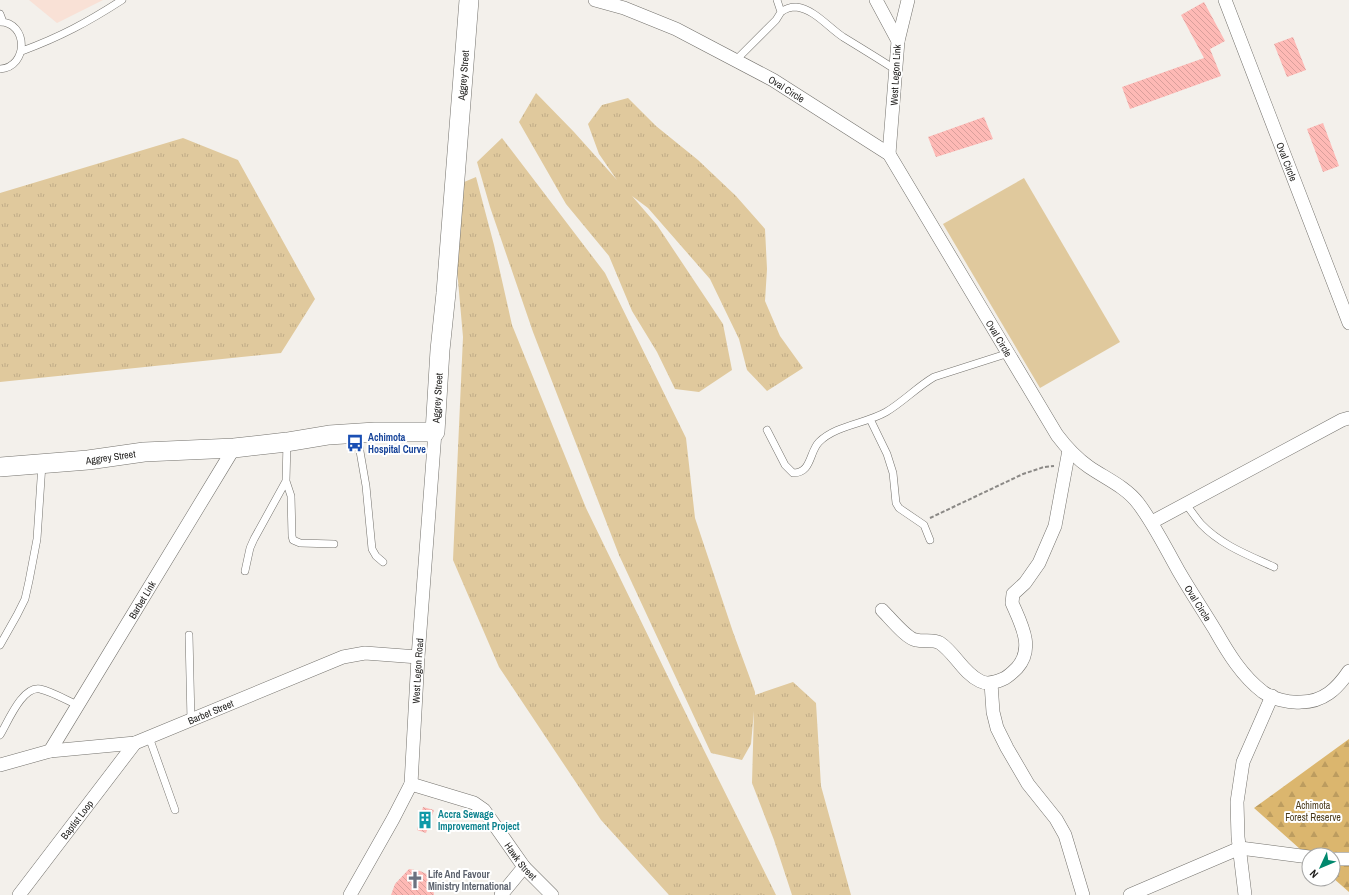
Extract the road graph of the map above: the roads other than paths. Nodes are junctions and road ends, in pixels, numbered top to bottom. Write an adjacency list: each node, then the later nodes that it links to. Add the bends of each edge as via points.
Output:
1 (122, 0): 12 (lane, via 64,34)
2 (469, 0): 22 (main road, Aggrey Street)
3 (595, 0): 13 (street, Oval Circle, via 624,8 676,29)
4 (777, 0): 8 (lane)
5 (876, 0): 11 (street, West Legon Link)
6 (908, 0): 11 (street)
7 (1225, 0): 17 (street, Oval Circle)
8 (781, 12): 13 (lane); 15 (lane, via 796,7 807,11 841,36)
9 (0, 14): 10 (lane)
10 (1, 22): 12 (lane, via 14,27 21,38)
11 (898, 41): 15 (street, West Legon Link)
12 (22, 51): 14 (lane, via 16,62)
13 (736, 60): 16 (street, Oval Circle, via 773,80)
14 (0, 69)
15 (896, 70): 16 (street, West Legon Link)
16 (889, 154): 18 (street, Oval Circle)
17 (1349, 323)
18 (1009, 353): 20 (lane, via 934,377 886,412); 26 (street, Oval Circle, via 1042,412)
19 (1349, 418): 30 (street)
20 (870, 419): 21 (lane, via 832,433 818,443 807,466 802,472 797,473 793,473 785,465); 32 (lane, via 893,473 896,503 909,516 921,522)
21 (767, 430)
22 (435, 432): 23 (main road, Aggrey Street); 40 (street, West Legon Road)
23 (357, 434): 24 (main road, Aggrey Street, via 329,435); 34 (lane, via 366,486 372,549)
24 (287, 442): 25 (main road, Aggrey Street); 29 (lane)
25 (234, 448): 27 (main road, Aggrey Street, via 144,452); 44 (street, Barbet Link)
26 (1069, 450): 31 (street, Oval Circle, via 1087,466 1132,497); 42 (street, via 1054,526 1039,563 1011,599 1025,634 1025,656 1014,671 1005,678)
27 (42, 464): 28 (main road, Aggrey Street); 39 (lane, via 37,539 30,581 22,604)
28 (0, 467)
29 (286, 481): 33 (lane, via 292,496 294,540 300,543); 36 (lane, via 250,548)
30 (1186, 504): 31 (street); 35 (lane, via 1201,524 1217,538 1235,550)
31 (1152, 522): 43 (street, Oval Circle, via 1179,572 1233,660 1249,680 1264,693)
32 (930, 540)
33 (334, 544)
34 (383, 562)
35 (1274, 567)
36 (245, 571)
37 (882, 610): 42 (street, via 909,637 938,642 972,676 981,682)
38 (189, 635): 45 (lane)
39 (0, 645)
40 (418, 657): 45 (street, Barbet Street, via 365,653 343,657); 51 (street, West Legon Road)
41 (1349, 671): 43 (street, Oval Circle, via 1333,691 1312,702 1281,700)
42 (991, 683): 60 (street, via 997,728 1028,784 1056,819 1065,835)
43 (1272, 696): 53 (street, via 1243,762 1237,802)
44 (77, 705): 46 (lane, via 40,689 32,689 19,702); 49 (street, Barbet Link)
45 (191, 721): 47 (street, Barbet Street)
46 (0, 736)
47 (149, 736): 48 (street, Barbet Street); 52 (lane)
48 (135, 743): 49 (street, Barbet Street); 56 (street, Baptist Loop)
49 (50, 751): 50 (street, Barbet Street)
50 (0, 765)
51 (411, 784): 55 (street, Hawk Street, via 474,803 484,810); 57 (street, West Legon Road)
52 (175, 810)
53 (1240, 848): 54 (street); 61 (street); 62 (street)
54 (1301, 855)
55 (524, 867): 58 (street); 59 (street, Hawk Street)
56 (19, 895)
57 (350, 895)
58 (501, 895)
59 (552, 895)
60 (1084, 895)
61 (1130, 895)
62 (1244, 895)

